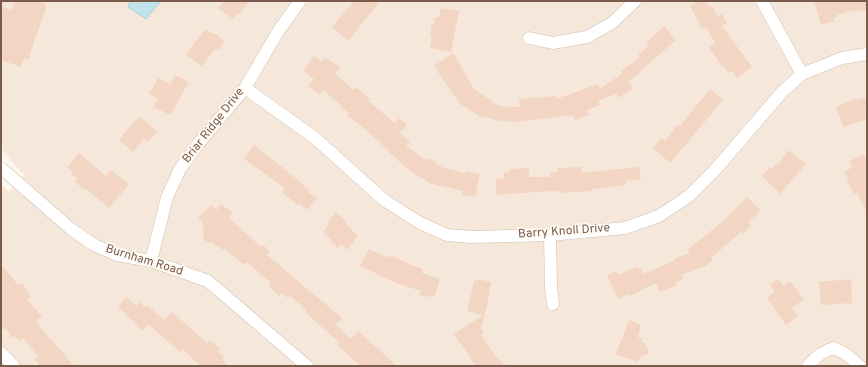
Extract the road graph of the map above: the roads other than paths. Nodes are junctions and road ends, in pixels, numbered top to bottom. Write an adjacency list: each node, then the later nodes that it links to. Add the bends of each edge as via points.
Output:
1 (300, 1): 7 (street, Briar Ridge Drive, via 279,30)
2 (635, 1): 4 (street, via 612,23 587,37 553,43)
3 (762, 1): 6 (street)
4 (529, 38)
5 (867, 54): 6 (street, Barry Knoll Drive, via 842,58)
6 (802, 74): 9 (street, Barry Knoll Drive, via 782,92 689,196 658,216 625,228)
7 (245, 88): 9 (street, Barry Knoll Drive, via 315,138 384,200 420,224 447,235); 10 (street, Briar Ridge Drive, via 180,169 167,197)
8 (3, 173): 10 (street, Burnham Road, via 94,245 117,255)
9 (550, 235): 11 (street)
10 (151, 261): 14 (street, Burnham Road, via 208,281)
11 (553, 304)
12 (1, 352): 13 (street)
13 (14, 366)
14 (307, 366)
15 (808, 366): 16 (street, via 823,351 834,348)
16 (860, 366)

